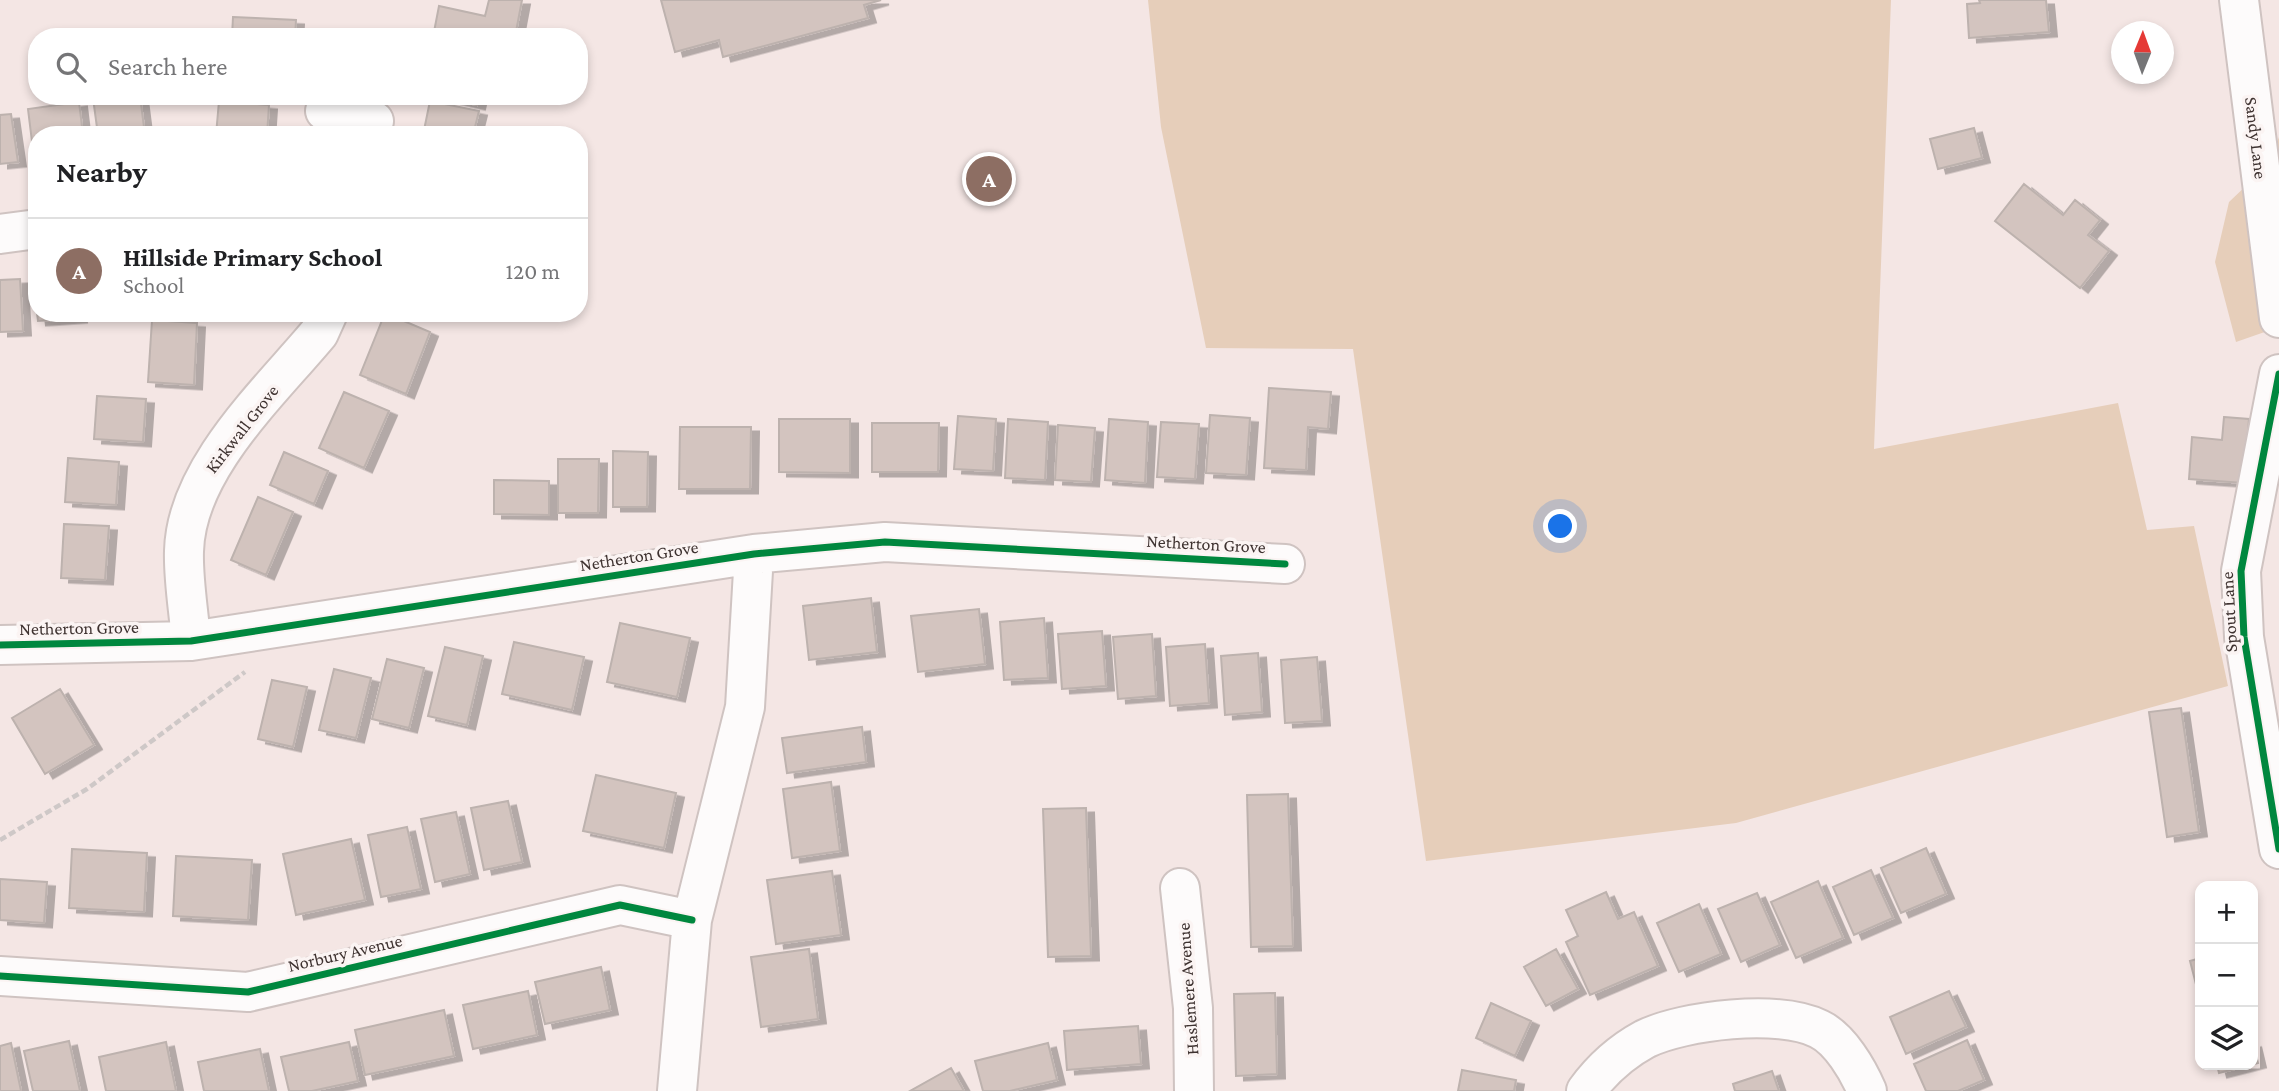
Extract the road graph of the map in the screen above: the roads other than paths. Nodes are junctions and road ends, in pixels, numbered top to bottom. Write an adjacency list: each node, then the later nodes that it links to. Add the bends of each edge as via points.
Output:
1 (2239, 0): 6 (street, Sandy Lane)
2 (325, 111): 3 (street)
3 (375, 117)
4 (28, 230): 5 (street)
5 (0, 234)
6 (2279, 318)
7 (324, 322): 11 (street, Kirkwall Grove, via 219,454 194,496 184,550)
8 (2279, 374): 13 (street, Spout Lane, via 2241,571 2244,637)
9 (754, 554): 10 (street, Netherton Grove, via 885,542); 11 (street, Netherton Grove); 15 (street, via 745,706)
10 (1285, 564)
11 (191, 641): 12 (street, Netherton Grove)
12 (0, 645)
13 (2279, 849)
14 (1180, 888): 18 (street, Haslemere Avenue, via 1193,1008)
15 (692, 920): 16 (street, Norbury Avenue, via 620,905 248,992); 17 (street)
16 (0, 976)
17 (677, 1091)
18 (1194, 1091)
19 (1586, 1091): 20 (street, via 1603,1068 1647,1038 1715,1020 1768,1018 1819,1029 1855,1064)
20 (1867, 1091)

